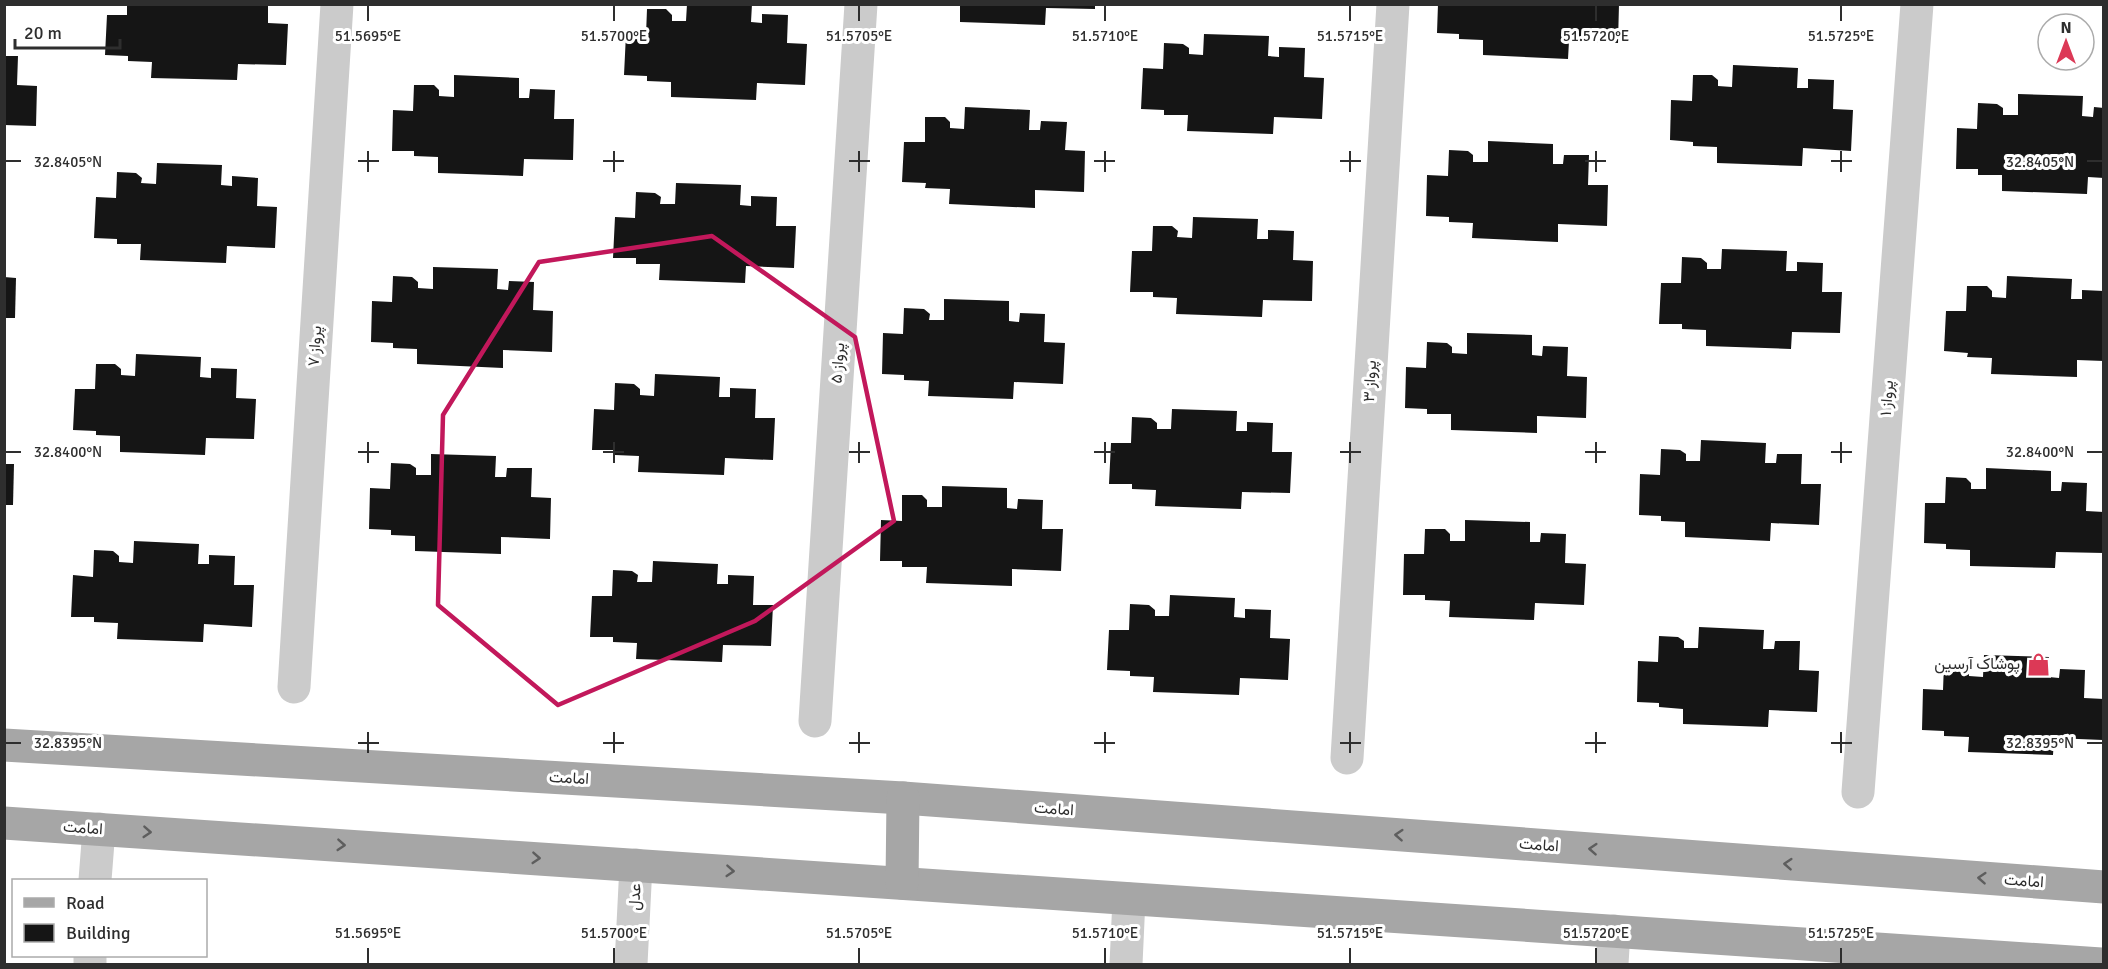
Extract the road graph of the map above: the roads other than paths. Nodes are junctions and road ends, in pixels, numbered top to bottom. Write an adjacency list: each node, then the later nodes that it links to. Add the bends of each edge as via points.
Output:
1 (337, 4): 5 (street, پرواز ۷)
2 (861, 4): 6 (street, پرواز ۵)
3 (1393, 4): 8 (street, پرواز ۳)
4 (1917, 4): 9 (street, پرواز ۱)
5 (294, 687)
6 (815, 722)
7 (4, 745): 10 (main road, امامت)
8 (1347, 758)
9 (1858, 792)
10 (903, 798): 15 (main road); 16 (main road, امامت, one-way to 10)
11 (4, 823): 12 (main road, امامت)
12 (99, 829): 13 (main road, امامت, one-way to 13); 14 (street)
13 (636, 865): 15 (main road, امامت, one-way to 15); 19 (street, عدل)
14 (95, 879)
15 (902, 883): 17 (main road, امامت)
16 (2103, 887)
17 (1129, 899): 18 (main road, امامت); 20 (street)
18 (1614, 931): 21 (street); 22 (main road, امامت)
19 (631, 964)
20 (1126, 964)
21 (1612, 964)
22 (2101, 964)

